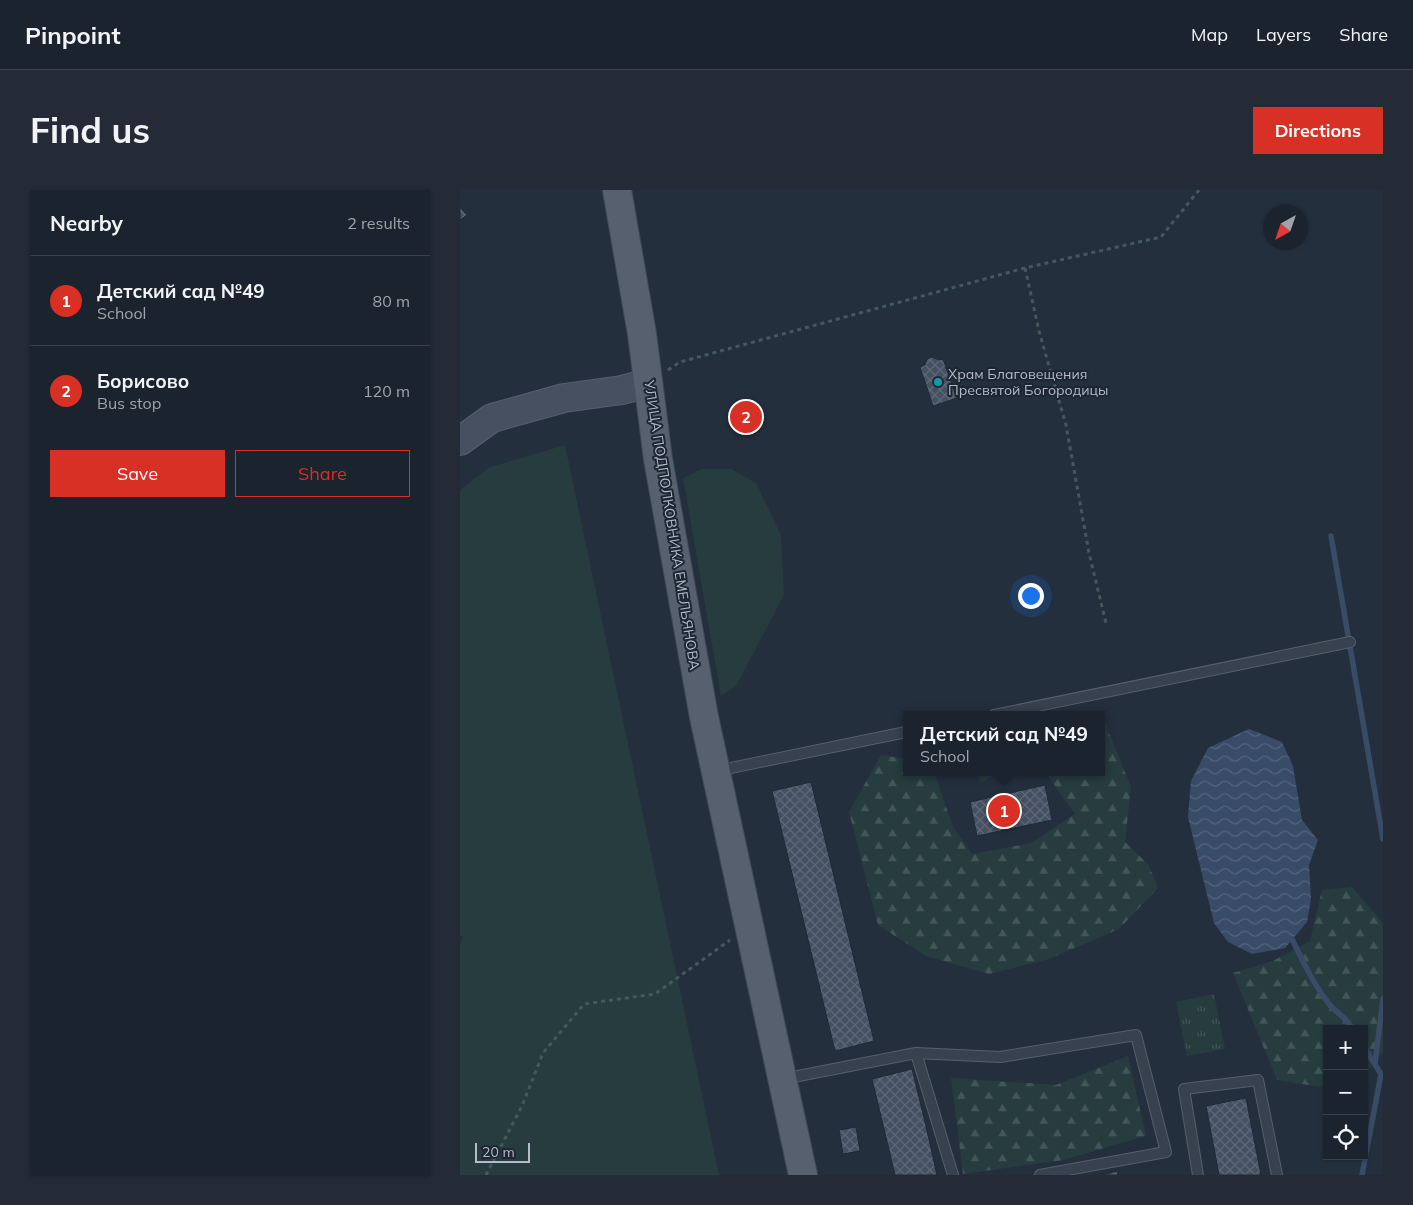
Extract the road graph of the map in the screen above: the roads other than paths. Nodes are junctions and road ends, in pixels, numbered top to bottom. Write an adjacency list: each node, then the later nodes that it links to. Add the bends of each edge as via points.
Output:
1 (617, 190): 2 (main road, УЛИЦА ПОДПОЛКОВНИКА ЕМЕЛЬЯНОВА)
2 (648, 383): 3 (street, via 564,398 492,418); 7 (main road, УЛИЦА ПОДПОЛКОВНИКА ЕМЕЛЬЯНОВА, via 658,459)
3 (460, 441)
4 (1350, 642): 5 (lane)
5 (1014, 711)
6 (903, 733): 7 (lane)
7 (715, 771): 9 (main road, УЛИЦА ПОДПОЛКОВНИКА ЕМЕЛЬЯНОВА)
8 (916, 1053): 9 (lane); 11 (lane); 12 (lane, via 1000,1057 1136,1035 1166,1152)
9 (782, 1079): 10 (main road, УЛИЦА ПОДПОЛКОВНИКА ЕМЕЛЬЯНОВА)
10 (803, 1175)
11 (953, 1175)
12 (1040, 1175)
13 (1198, 1175): 14 (lane, via 1184,1089 1258,1080)
14 (1277, 1175)

